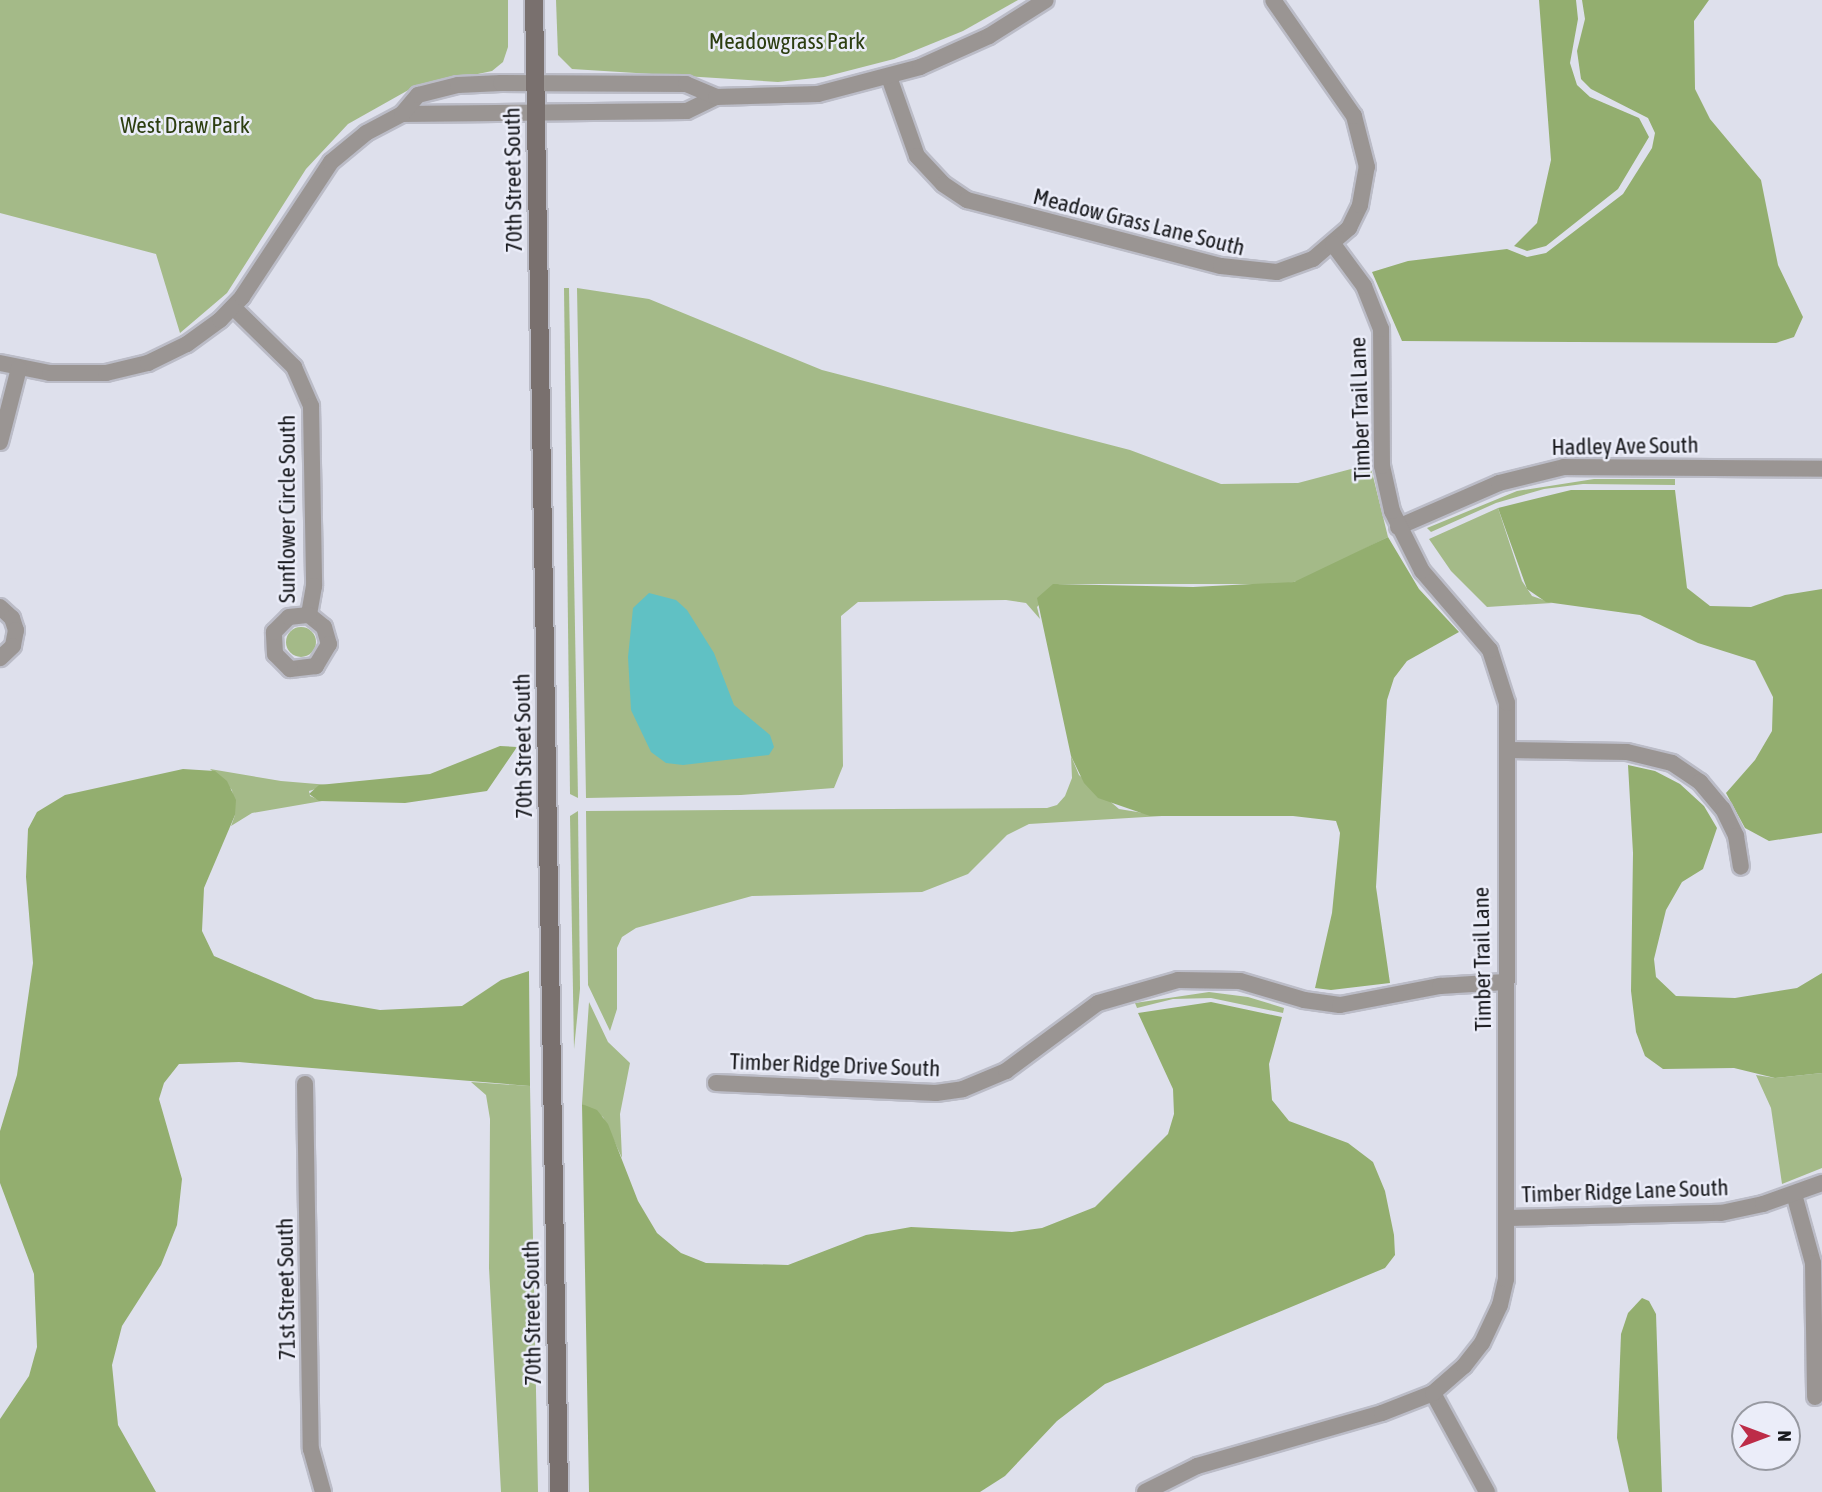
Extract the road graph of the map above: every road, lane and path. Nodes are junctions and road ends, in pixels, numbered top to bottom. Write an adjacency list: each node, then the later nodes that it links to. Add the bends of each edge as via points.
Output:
1 (534, 0): 5 (main road, 70th Street South)
2 (1046, 0): 4 (street, via 972,44)
3 (1273, 0): 9 (street, Meadow Grass Lane South, via 1351,110 1363,136 1367,167 1363,194 1349,228)
4 (889, 77): 6 (street, via 803,96); 9 (street, Meadow Grass Lane South, via 917,156 943,184 972,203 1245,272 1289,269)
5 (536, 83): 6 (street, via 686,84); 7 (main road, 70th Street South); 8 (street, via 442,88 418,95)
6 (716, 97): 7 (street, via 687,111)
7 (536, 112): 8 (street); 30 (main road, 70th Street South)
8 (402, 114): 10 (street, via 366,133 331,162)
9 (1333, 244): 15 (street, Timber Trail Lane, via 1364,286 1381,329 1382,466)
10 (233, 307): 12 (street, via 187,344 131,368 70,375); 17 (street, Sunflower Circle South, via 294,367 310,400 314,586)
11 (0, 363): 12 (street)
12 (19, 368): 13 (street)
13 (0, 442)
14 (1822, 469): 15 (street, Hadley Ave South, via 1564,467 1499,483)
15 (1398, 527): 19 (street, Timber Trail Lane, via 1422,571 1469,622 1495,660 1507,703)
16 (0, 607): 18 (street, via 12,618 16,634 10,650)
17 (309, 615)
18 (0, 658)
19 (1509, 750): 20 (street, via 1627,752 1672,763 1700,782 1723,810 1735,836); 21 (street, Timber Trail Lane)
20 (1741, 867)
21 (1505, 982): 22 (street, Timber Ridge Drive South, via 1440,986 1340,1005 1304,1000 1240,981 1178,980 1098,1003 1006,1071 963,1090 928,1093); 26 (street, Timber Trail Lane)
22 (716, 1083)
23 (305, 1084): 29 (street, 71st Street South, via 311,1449)
24 (1822, 1183): 25 (street, Timber Ridge Lane South)
25 (1794, 1194): 26 (street, Timber Ridge Lane South, via 1749,1208 1702,1215); 28 (street, via 1813,1263)
26 (1509, 1218): 27 (street, Timber Trail Lane, via 1506,1279 1495,1320 1471,1359)
27 (1433, 1392): 31 (street, Timber Trail Lane, via 1382,1413 1197,1466); 32 (street)
28 (1815, 1396)
29 (323, 1492)
30 (559, 1492)
31 (1145, 1492)
32 (1487, 1492)

